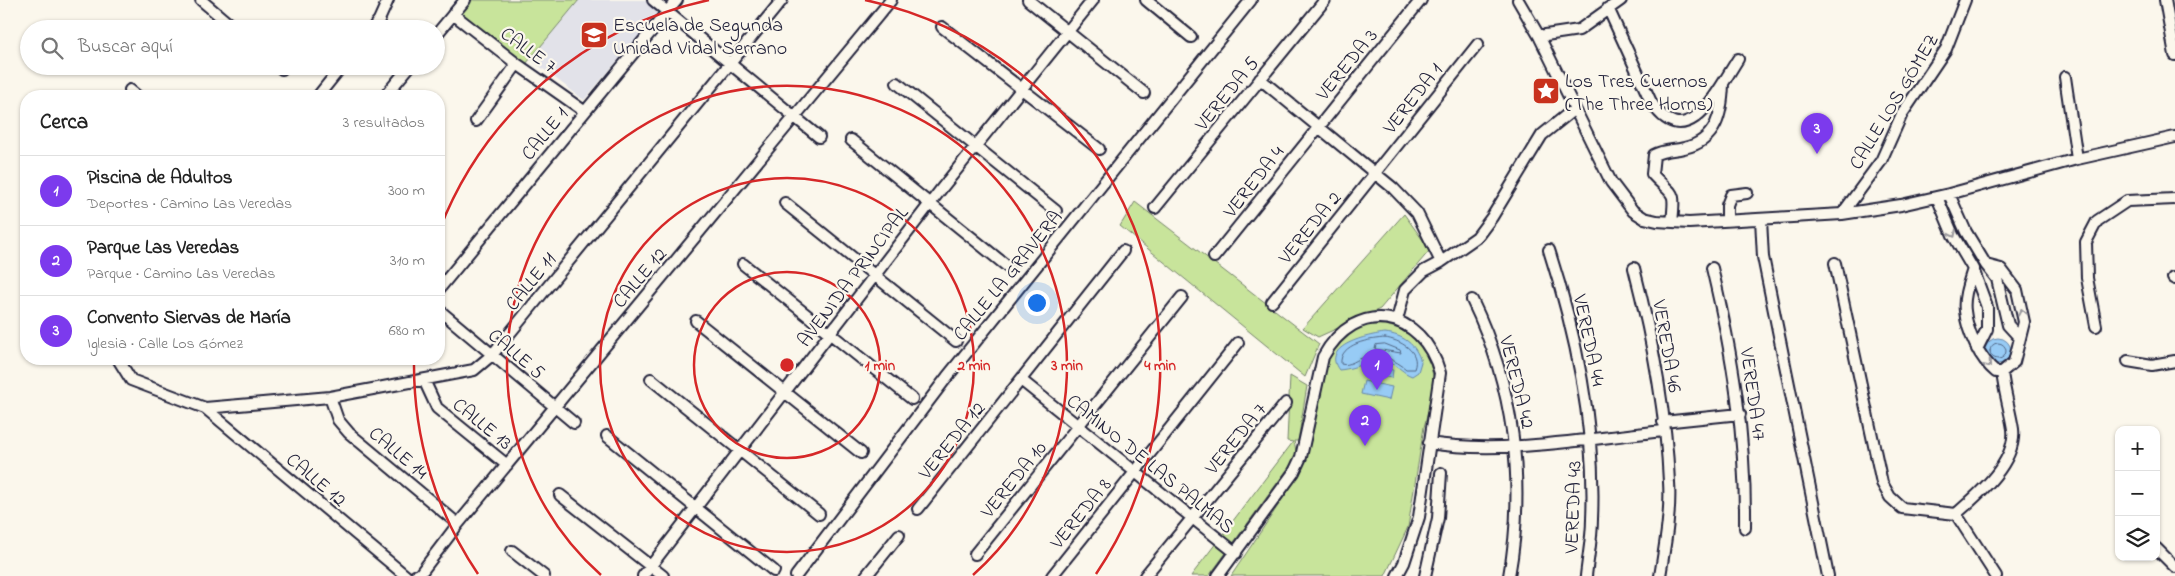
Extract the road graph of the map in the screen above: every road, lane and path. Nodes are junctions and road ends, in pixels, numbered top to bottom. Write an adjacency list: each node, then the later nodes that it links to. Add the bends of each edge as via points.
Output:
1 (201, 0): 21 (street)
2 (388, 0): 22 (street)
3 (466, 0): 20 (street)
4 (653, 0): 19 (street)
5 (677, 0): 19 (street, CALLE 1)
6 (782, 0): 31 (street, CALLE 11)
7 (891, 0): 45 (street, CALLE 12)
8 (1028, 0): 25 (street)
9 (1092, 0): 25 (street, AVENIDA PRINCIPAL)
10 (1146, 0): 26 (street)
11 (1251, 0): 142 (street, CALLE LA GRAVERA, via 947,377)
12 (1325, 0): 36 (street, VEREDA 5)
13 (1421, 0): 47 (street, VEREDA 3)
14 (1518, 0): 27 (street)
15 (1621, 0): 18 (street)
16 (1965, 0): 63 (street, CALLE LOS GÓMEZ, via 1946,49 1902,114 1881,161)
17 (2165, 0): 29 (street)
18 (1608, 8): 27 (street, via 1579,30); 38 (street, via 1659,114 1673,123 1689,122 1706,109)
19 (667, 12): 31 (street); 44 (street, CALLE 1)
20 (454, 14): 23 (street); 32 (street, CALLE 7)
21 (224, 20)
22 (379, 20)
23 (445, 24)
24 (942, 27): 41 (street)
25 (1068, 31): 41 (street, AVENIDA PRINCIPAL); 42 (street)
26 (1191, 36)
27 (1539, 36): 43 (street)
28 (1478, 44): 54 (street, VEREDA 1)
29 (2175, 55)
30 (1738, 59): 38 (street)
31 (731, 63): 45 (street); 92 (street, CALLE 11)
32 (517, 64): 44 (street, CALLE 7); 46 (street)
33 (335, 75): 39 (street)
34 (402, 75): 40 (street)
35 (2065, 78): 53 (street)
36 (1260, 79): 47 (street); 61 (street, VEREDA 5)
37 (897, 83): 51 (street)
38 (1723, 83): 66 (street, via 1717,126 1704,141 1654,155 1652,174 1670,189 1675,198)
39 (323, 90)
40 (390, 90)
41 (1020, 90): 51 (street, AVENIDA PRINCIPAL); 52 (street)
42 (1144, 93)
43 (1574, 110): 66 (street, via 1621,198 1644,218); 70 (street, via 1542,135 1477,237)
44 (584, 111): 79 (street, CALLE 1)
45 (795, 116): 48 (street); 104 (street, CALLE 12)
46 (476, 121)
47 (1318, 126): 54 (street); 69 (street, VEREDA 4)
48 (819, 137)
49 (2175, 137): 53 (street)
50 (851, 140): 60 (street)
51 (975, 147): 60 (street, AVENIDA PRINCIPAL); 62 (street)
52 (1099, 150)
53 (2077, 159): 56 (street)
54 (1374, 174): 70 (street, via 1417,213); 82 (street, VEREDA 2)
55 (1747, 193): 65 (street, via 1736,193 1728,199)
56 (1949, 194): 57 (street); 73 (street)
57 (1937, 197): 63 (street); 77 (street, one-way to 77)
58 (2175, 199): 86 (street, via 2127,201 2097,221 2086,242 2087,278)
59 (785, 203): 78 (street)
60 (930, 204): 74 (street); 78 (street, AVENIDA PRINCIPAL)
61 (1155, 208)
62 (1056, 210)
63 (1842, 214): 64 (street)
64 (1761, 219): 65 (street); 152 (street, via 1762,257)
65 (1727, 220): 66 (street)
66 (1672, 222)
67 (1549, 250): 111 (street, VEREDA 44, via 1581,367)
68 (1123, 251): 99 (street, VEREDA 12)
69 (1214, 257)
70 (1441, 262): 84 (street, via 1424,271 1405,290)
71 (743, 264): 87 (street)
72 (1835, 264): 123 (street, via 1882,482 1890,497 1902,508)
73 (1986, 265): 88 (street, via 1997,279 2008,325); 88 (street, one-way to 73, via 2024,322 2017,290 2001,269)
74 (1008, 267)
75 (1634, 268): 109 (street, VEREDA 46, via 1651,334)
76 (1712, 268): 106 (street, VEREDA 47, via 1729,338)
77 (1973, 269): 91 (street, via 1964,311); 91 (street, via 1987,307 1987,329)
78 (875, 275): 87 (street, AVENIDA PRINCIPAL); 89 (street)
79 (445, 283)
80 (1182, 297): 108 (street, VEREDA 10)
81 (1472, 300): 113 (street, VEREDA 42, via 1488,332 1504,383)
82 (1272, 302)
83 (445, 315): 92 (street, CALLE 5)
84 (1397, 320): 112 (street, via 1409,324 1422,335 1435,356 1440,373); 133 (street, via 1378,318 1361,321 1345,328 1331,342 1323,357 1301,456 1294,472)
85 (696, 321): 100 (street)
86 (2096, 326)
87 (831, 333): 100 (street, AVENIDA PRINCIPAL); 102 (street)
88 (2019, 337): 96 (street, via 2014,362)
89 (956, 341)
90 (1238, 343): 117 (street, VEREDA 8)
91 (1978, 349): 96 (street, one-way to 96, via 1987,365 1996,372)
92 (492, 355): 98 (street, CALLE 11, via 474,370); 104 (street, CALLE 5)
93 (2128, 361): 94 (street, via 2152,365)
94 (2175, 361)
95 (122, 365): 105 (street, via 131,380)
96 (2002, 372): 123 (street, via 2013,431 2008,454 1983,491)
97 (651, 379): 114 (street)
98 (424, 380): 101 (street, CALLE 11); 116 (street, CALLE 13, via 437,408)
99 (1021, 380): 108 (street, CAMINO DE LAS PALMAS); 121 (street, VEREDA 12)
100 (786, 392): 114 (street, AVENIDA PRINCIPAL); 115 (street)
101 (330, 397): 105 (street, CALLE 11); 127 (street, CALLE 14, via 338,420 350,433)
102 (912, 399)
103 (1286, 403): 125 (street, VEREDA 7)
104 (555, 407): 107 (street, CALLE 5); 116 (street, CALLE 12)
105 (205, 408): 137 (street, CALLE 12)
106 (1740, 414): 109 (street); 128 (street, VEREDA 47, via 1746,473)
107 (574, 423)
108 (1078, 426): 117 (street, CAMINO DE LAS PALMAS); 132 (street, VEREDA 10)
109 (1664, 426): 111 (street); 151 (street, VEREDA 46, via 1669,483)
110 (607, 436): 120 (street)
111 (1590, 438): 113 (street); 150 (street, VEREDA 43, via 1592,521)
112 (1429, 443): 113 (street, via 1458,448); 124 (street)
113 (1515, 446): 149 (street, VEREDA 42, via 1517,501)
114 (741, 450): 120 (street, AVENIDA PRINCIPAL); 122 (street)
115 (861, 453)
116 (507, 466): 127 (street, CALLE 12)
117 (1135, 472): 125 (street, CAMINO DE LAS PALMAS); 144 (street, VEREDA 8)
118 (1441, 473): 126 (street)
119 (560, 495): 134 (street)
120 (696, 508): 134 (street, AVENIDA PRINCIPAL); 136 (street)
121 (918, 509)
122 (819, 514)
123 (1956, 514): 153 (street)
124 (1419, 517): 126 (street); 147 (street)
125 (1192, 518): 133 (street, CAMINO DE LAS PALMAS); 145 (street, VEREDA 7)
126 (1438, 518): 148 (street)
127 (458, 524): 138 (street, CALLE 12, via 420,574)
128 (1745, 528)
129 (899, 535): 143 (street)
130 (512, 552): 139 (street)
131 (2160, 552): 135 (street)
132 (975, 554)
133 (1236, 554): 146 (street)
134 (651, 566): 140 (street, AVENIDA PRINCIPAL); 141 (street)
135 (2175, 567)
136 (774, 571)
137 (406, 576)
138 (415, 576)
139 (544, 576)
140 (643, 576)
141 (663, 576)
142 (796, 576)
143 (866, 576)
144 (1052, 576)
145 (1145, 576)
146 (1218, 576)
147 (1397, 576)
148 (1426, 576)
149 (1509, 576)
150 (1586, 576)
151 (1660, 576)
152 (1828, 576)
153 (1996, 576)

